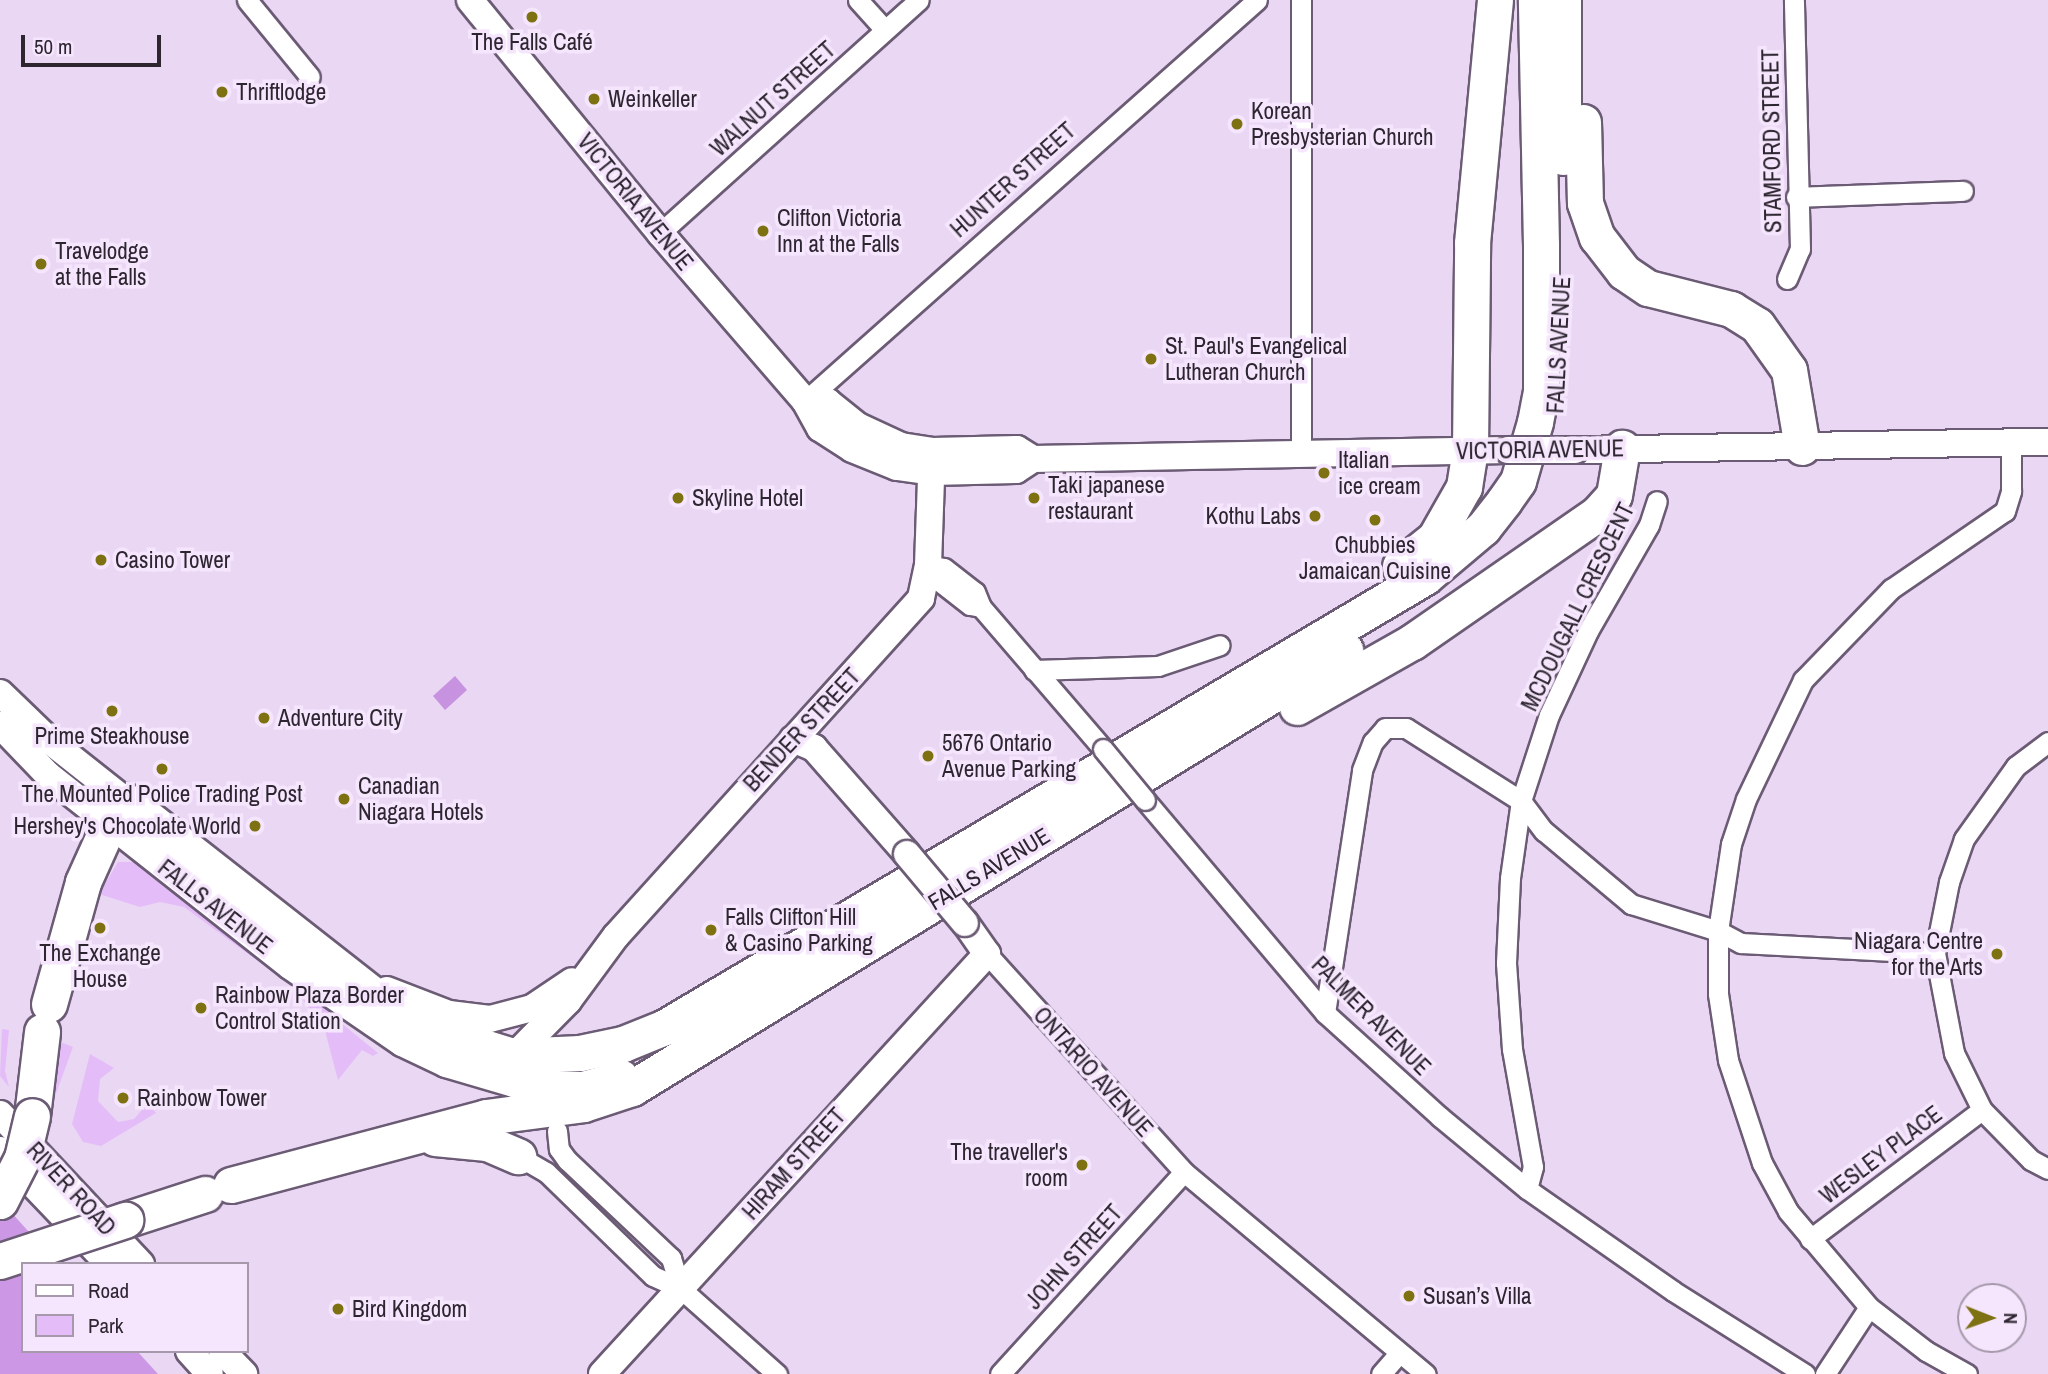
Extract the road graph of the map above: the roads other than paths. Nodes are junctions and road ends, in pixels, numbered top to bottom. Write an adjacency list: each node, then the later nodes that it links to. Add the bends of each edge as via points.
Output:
1 (247, 0): 13 (street)
2 (470, 0): 16 (main road, VICTORIA AVENUE)
3 (858, 0): 12 (street)
4 (919, 0): 12 (street, WALNUT STREET)
5 (1257, 0): 18 (street, HUNTER STREET)
6 (1301, 0): 24 (street)
7 (1495, 0): 23 (highway, via 1472,243)
8 (1536, 0): 34 (highway, FALLS AVENUE, via 1541,390 1531,445 1518,481 1483,528 1425,577)
9 (1563, 0): 34 (highway, FALLS AVENUE, via 1561,380 1550,446 1522,510 1502,539 1458,580)
10 (1580, 0): 21 (highway, via 1585,203 1597,237 1624,272 1648,288 1731,309 1756,325 1789,370)
11 (1794, 0): 15 (street, STAMFORD STREET)
12 (885, 30): 16 (street, WALNUT STREET)
13 (310, 77)
14 (1963, 191): 15 (street)
15 (1796, 197): 17 (street, STAMFORD STREET, via 1800,249)
16 (660, 233): 18 (main road, VICTORIA AVENUE)
17 (1787, 279)
18 (805, 401): 25 (main road, VICTORIA AVENUE, via 820,428 852,449 897,467)
19 (2048, 442): 20 (main road, VICTORIA AVENUE)
20 (2011, 443): 21 (main road, VICTORIA AVENUE); 37 (street, via 2011,491 2005,511 1891,589 1803,680 1746,799 1731,844)
21 (1802, 447): 22 (main road, VICTORIA AVENUE)
22 (1622, 448): 23 (main road, VICTORIA AVENUE, bridge); 34 (highway, via 1614,495 1597,514 1412,642 1221,751)
23 (1470, 451): 24 (main road, VICTORIA AVENUE); 34 (highway, via 1464,487 1435,538 1407,562 1168,708)
24 (1301, 454): 25 (main road, VICTORIA AVENUE, via 1033,459 1016,470)
25 (931, 462): 27 (main road, BENDER STREET)
26 (1657, 501): 35 (street, MCDOUGALL CRESCENT, via 1649,525 1588,631 1549,715)
27 (928, 565): 29 (street, PALMER AVENUE, via 944,568 965,582); 32 (main road, BENDER STREET, via 921,597 905,619)
28 (1220, 645): 29 (street, via 1158,666)
29 (1034, 670): 34 (street, PALMER AVENUE)
30 (0, 692): 36 (main road, FALLS AVENUE)
31 (0, 725): 36 (main road, FALLS AVENUE, via 48,775)
32 (793, 739): 39 (main road, ONTARIO AVENUE, bridge, via 814,748); 41 (main road, BENDER STREET)
33 (2048, 742): 38 (street, via 2016,766 1964,839 1949,881)
34 (1133, 767): 42 (street, PALMER AVENUE); 43 (highway, FALLS AVENUE); 44 (highway, FALLS AVENUE, via 665,1027 580,1053)
35 (1521, 801): 37 (street, via 1544,831 1611,892 1662,917); 42 (street, via 1406,728 1385,728 1373,742 1362,770); 54 (street, MCDOUGALL CRESCENT, via 1510,878 1506,963 1512,1049 1533,1167)
36 (118, 811): 40 (highway, FALLS AVENUE); 44 (main road, FALLS AVENUE, via 290,966 422,1054); 47 (highway, via 83,882)
37 (1718, 931): 38 (street, via 1741,943); 56 (street, via 1718,995 1728,1060 1762,1163 1788,1211)
38 (1936, 953): 46 (street, via 1940,998 1954,1054)
39 (987, 954): 53 (street, ONTARIO AVENUE); 60 (main road, HIRAM STREET)
40 (343, 973): 41 (main road, BENDER STREET, via 449,1014 490,1019 532,1009); 44 (highway, FALLS AVENUE, via 427,1027)
41 (585, 973): 44 (main road, BENDER STREET, via 568,1001)
42 (1325, 1013): 54 (street, PALMER AVENUE)
43 (724, 1029): 44 (main road, FALLS AVENUE, via 600,1082 536,1087); 45 (highway, via 642,1083)
44 (503, 1068)
45 (583, 1104): 48 (highway, via 562,1118); 49 (highway, via 500,1114)
46 (1982, 1110): 52 (street, via 2031,1160); 56 (street, WESLEY PLACE)
47 (16, 1115): 55 (highway, bridge, via 17,1172); 59 (main road, RIVER ROAD)
48 (557, 1131): 60 (street, via 559,1149 567,1160 671,1258)
49 (397, 1141): 51 (highway, via 470,1140); 57 (highway, bridge, via 218,1190)
50 (0, 1150): 58 (main road, RIVER ROAD)
51 (518, 1156): 60 (street, via 565,1189 653,1276)
52 (2048, 1170)
53 (1184, 1172): 64 (street, ONTARIO AVENUE); 69 (street, JOHN STREET)
54 (1527, 1189): 72 (street, PALMER AVENUE, via 1673,1291)
55 (0, 1201)
56 (1811, 1239): 61 (street)
57 (0, 1261)
58 (107, 1262)
59 (139, 1262)
60 (680, 1288): 67 (main road, HIRAM STREET); 68 (street)
61 (1869, 1307): 73 (street); 74 (street, via 1926,1351)
62 (191, 1353): 65 (main road)
63 (224, 1353): 66 (main road)
64 (1399, 1353): 70 (street); 71 (street, ONTARIO AVENUE)
65 (210, 1374)
66 (244, 1374)
67 (602, 1374)
68 (777, 1374)
69 (1000, 1374)
70 (1381, 1374)
71 (1426, 1374)
72 (1805, 1374)
73 (1825, 1374)
74 (1967, 1374)

